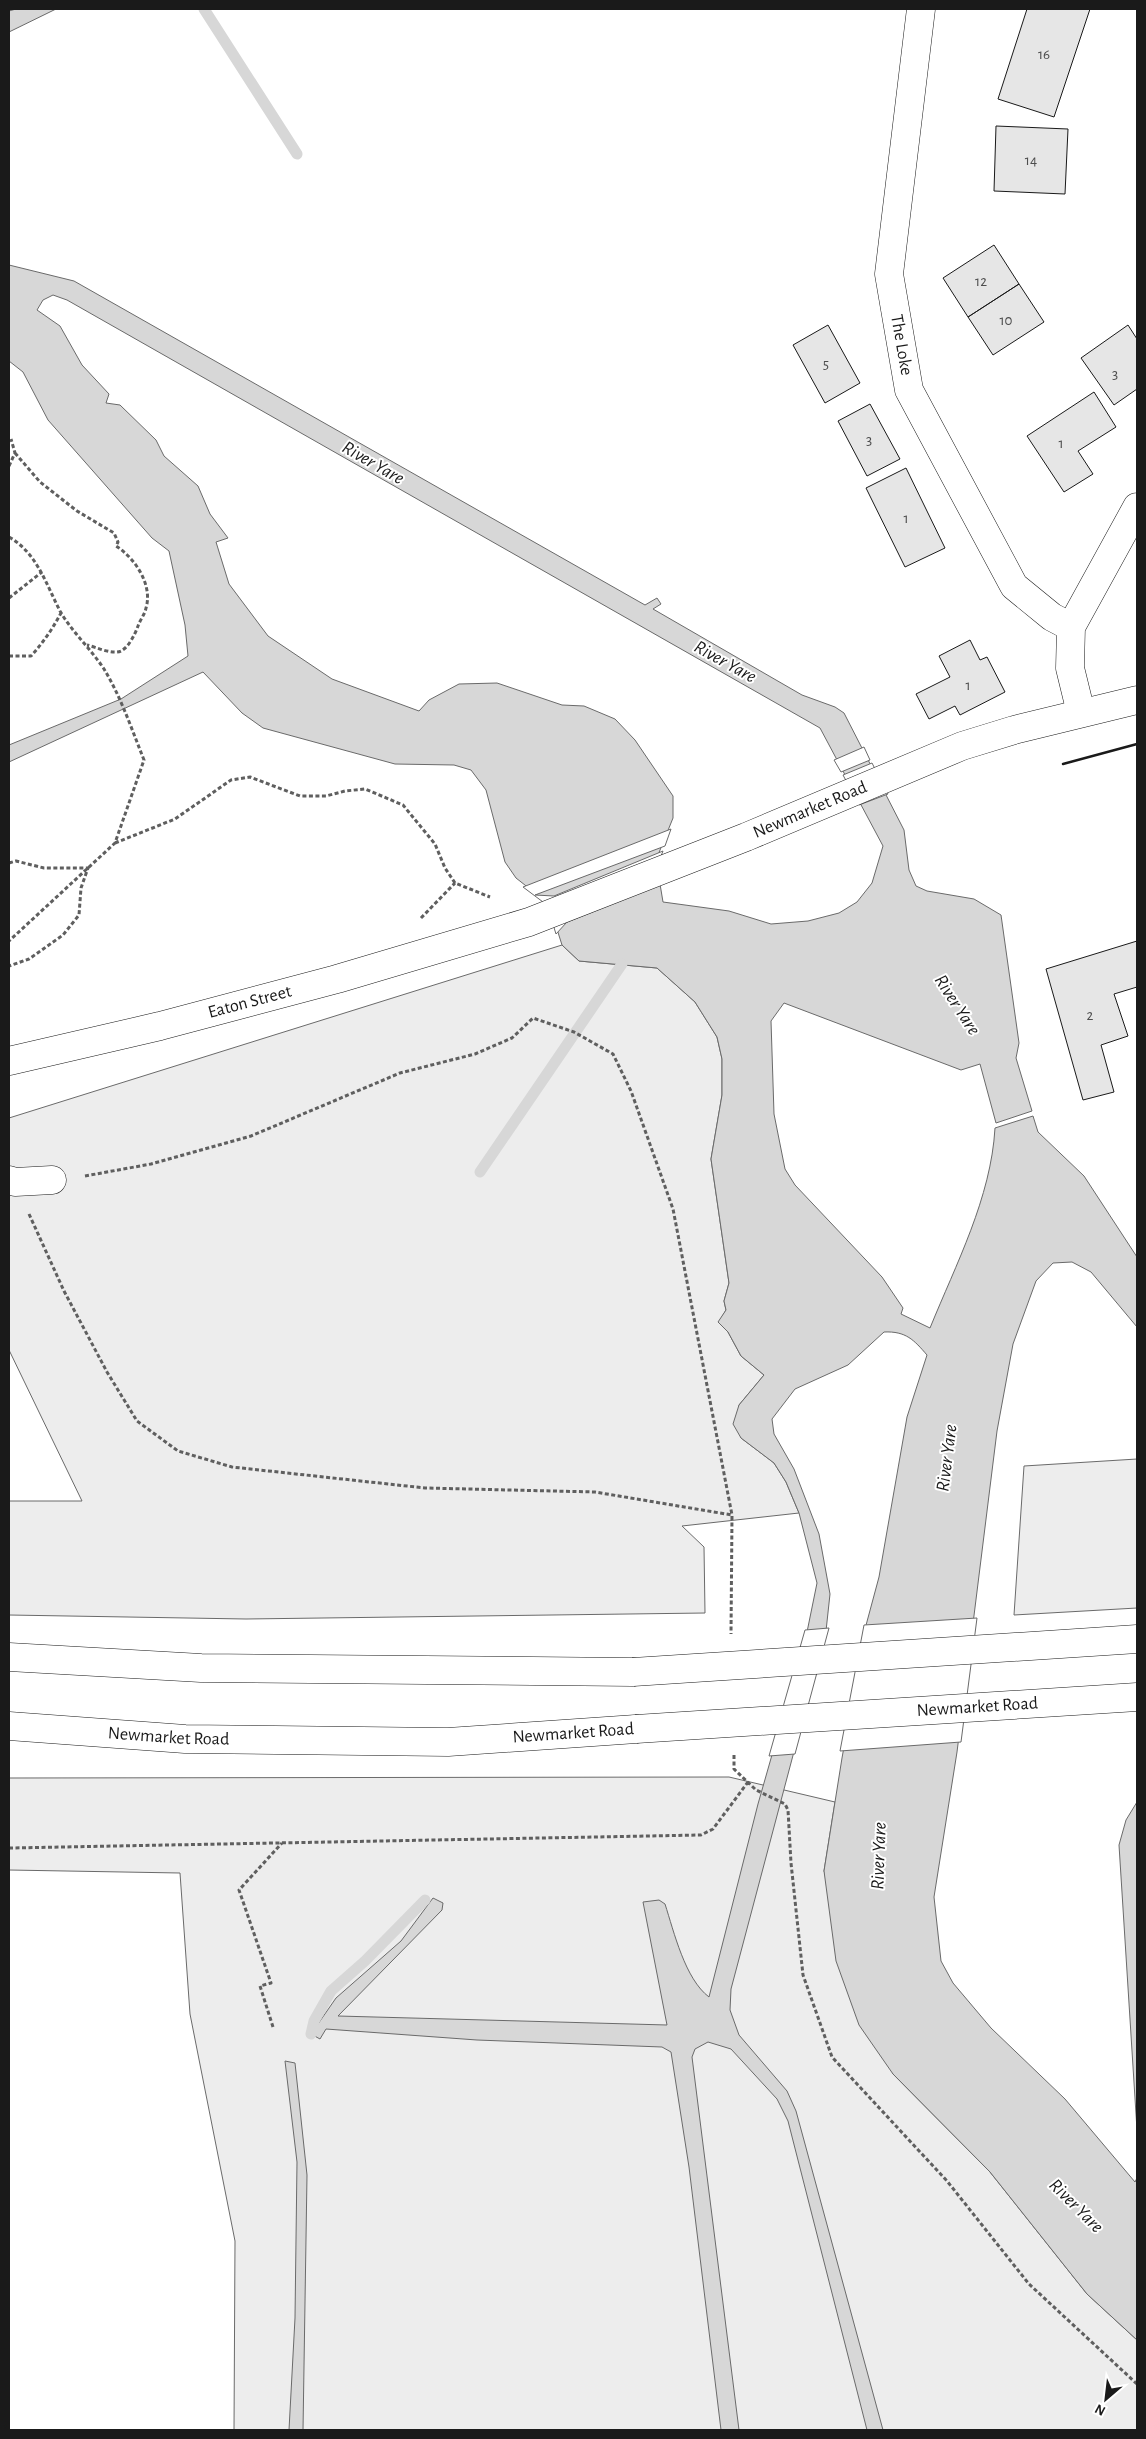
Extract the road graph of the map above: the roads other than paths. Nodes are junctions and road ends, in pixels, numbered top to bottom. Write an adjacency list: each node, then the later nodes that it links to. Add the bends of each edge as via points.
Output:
1 (921, 9): 3 (main road, The Loke, via 889,274 909,390 1014,586)
2 (1137, 507): 3 (main road)
3 (1071, 628): 5 (main road, via 1070,668)
4 (1137, 700): 5 (main road, Newmarket Road)
5 (1081, 713): 6 (main road, Newmarket Road, via 1006,732 948,752 588,900)
6 (488, 934): 7 (main road, Eaton Street, via 337,979 152,1028)
7 (9, 1061)
8 (52, 1180): 9 (main road)
9 (12, 1181)
10 (1137, 1639): 11 (main road, bridge, via 633,1672 201,1668)
11 (9, 1657)
12 (1137, 1697): 13 (main road, Newmarket Road, bridge, via 448,1742 185,1739)
13 (9, 1726)

